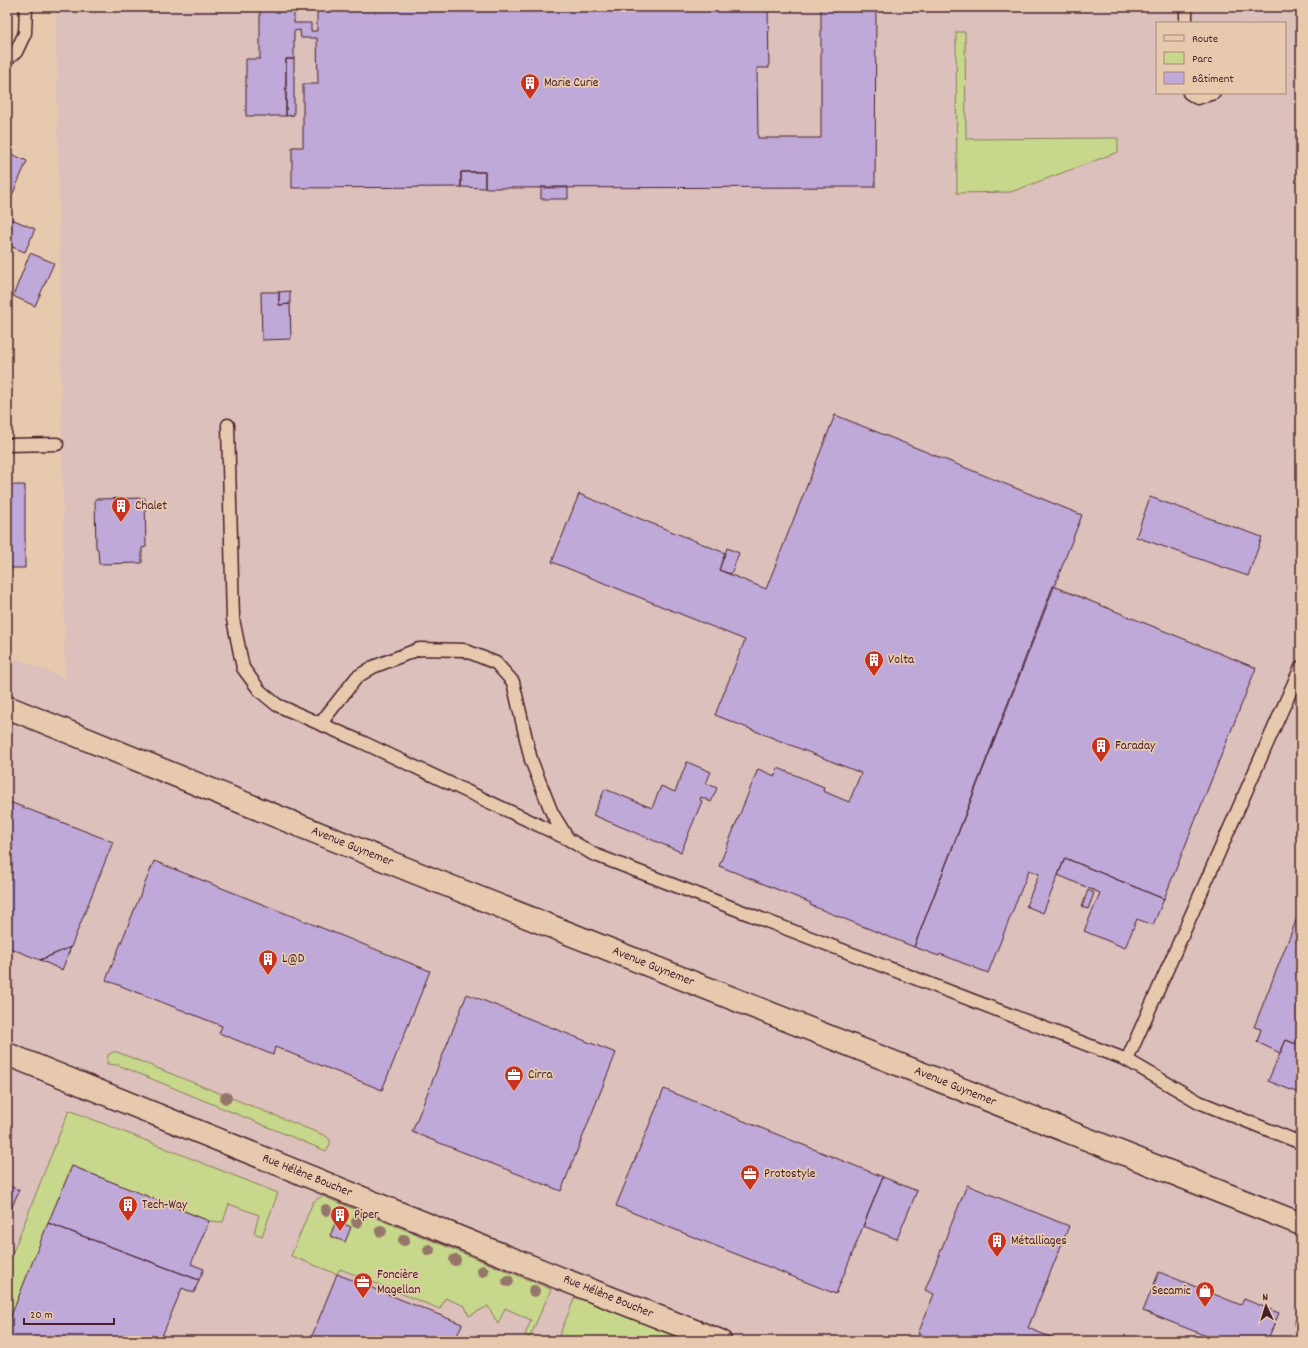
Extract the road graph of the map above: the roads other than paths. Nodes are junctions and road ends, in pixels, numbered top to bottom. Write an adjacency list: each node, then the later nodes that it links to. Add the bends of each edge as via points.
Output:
1 (26, 7): 4 (lane, via 26,33 16,52)
2 (1186, 7): 3 (lane)
3 (1186, 22)
4 (7, 59)
5 (1191, 94): 6 (lane, via 1197,98)
6 (1211, 94)
7 (228, 425): 12 (lane, via 233,619 243,668 260,690 277,705)
8 (56, 444): 9 (lane)
9 (7, 445)
10 (1301, 667): 15 (lane)
11 (7, 707): 17 (street, Avenue Guynemer, via 422,875)
12 (320, 724): 13 (lane); 13 (lane, via 357,677 373,667 419,649 464,650 496,663 513,682 531,760 552,813)
13 (568, 839): 15 (lane, via 592,854)
14 (7, 1054): 18 (street, Rue Hélène Boucher)
15 (1127, 1060): 16 (lane, via 1199,1102)
16 (1301, 1142)
17 (1301, 1224)
18 (720, 1341)

